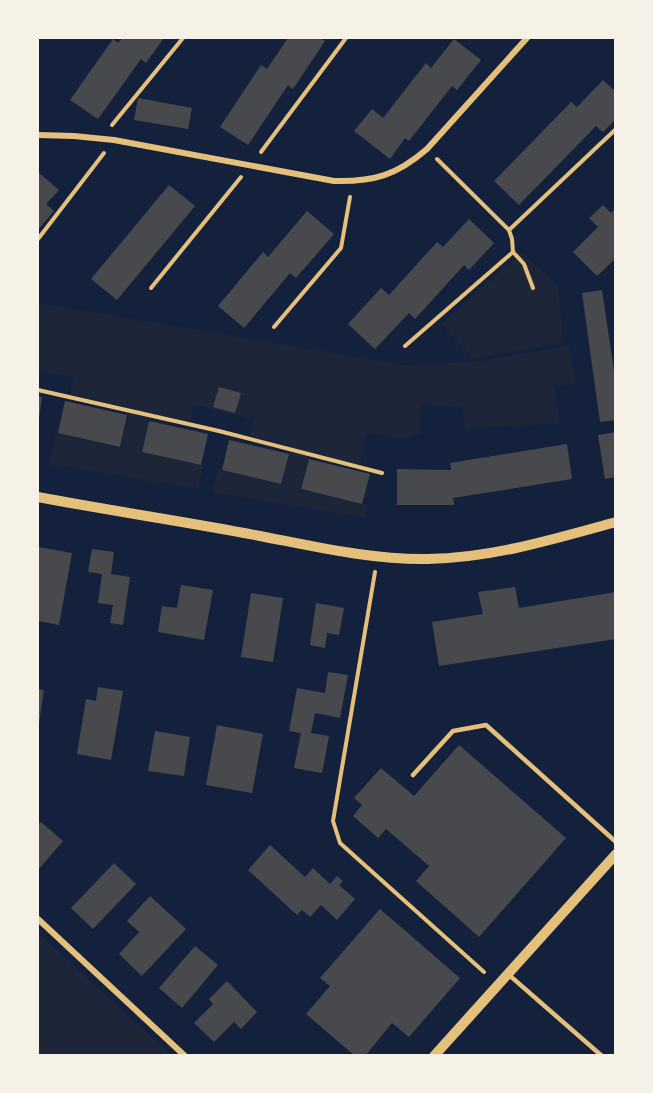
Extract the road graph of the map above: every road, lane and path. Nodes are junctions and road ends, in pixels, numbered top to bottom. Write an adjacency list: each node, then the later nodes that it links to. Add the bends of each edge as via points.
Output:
1 (183, 38): 6 (path)
2 (346, 38): 9 (path)
3 (527, 38): 9 (street, via 427,149 392,173 352,182 334,181)
4 (615, 129): 11 (path)
5 (38, 135): 6 (street)
6 (101, 139): 7 (street)
7 (114, 140): 9 (street); 12 (path)
8 (436, 158): 11 (path)
9 (251, 165): 14 (path)
10 (350, 197): 16 (path, via 340,248)
11 (509, 230): 13 (path)
12 (38, 239)
13 (513, 252): 15 (path, via 524,264); 17 (path)
14 (151, 288)
15 (533, 288)
16 (274, 327)
17 (405, 346)
18 (38, 390): 19 (path)
19 (382, 473)
20 (38, 497): 21 (street, via 377,557 429,559 478,555)
21 (615, 522)
22 (375, 572): 27 (path, via 333,821 340,843)
23 (413, 776): 24 (lane, via 453,731 486,725)
24 (615, 842)
25 (615, 854): 28 (street)
26 (38, 919): 29 (street)
27 (484, 972)
28 (507, 973): 30 (street); 31 (lane)
29 (185, 1056)
30 (434, 1056)
31 (602, 1056)

